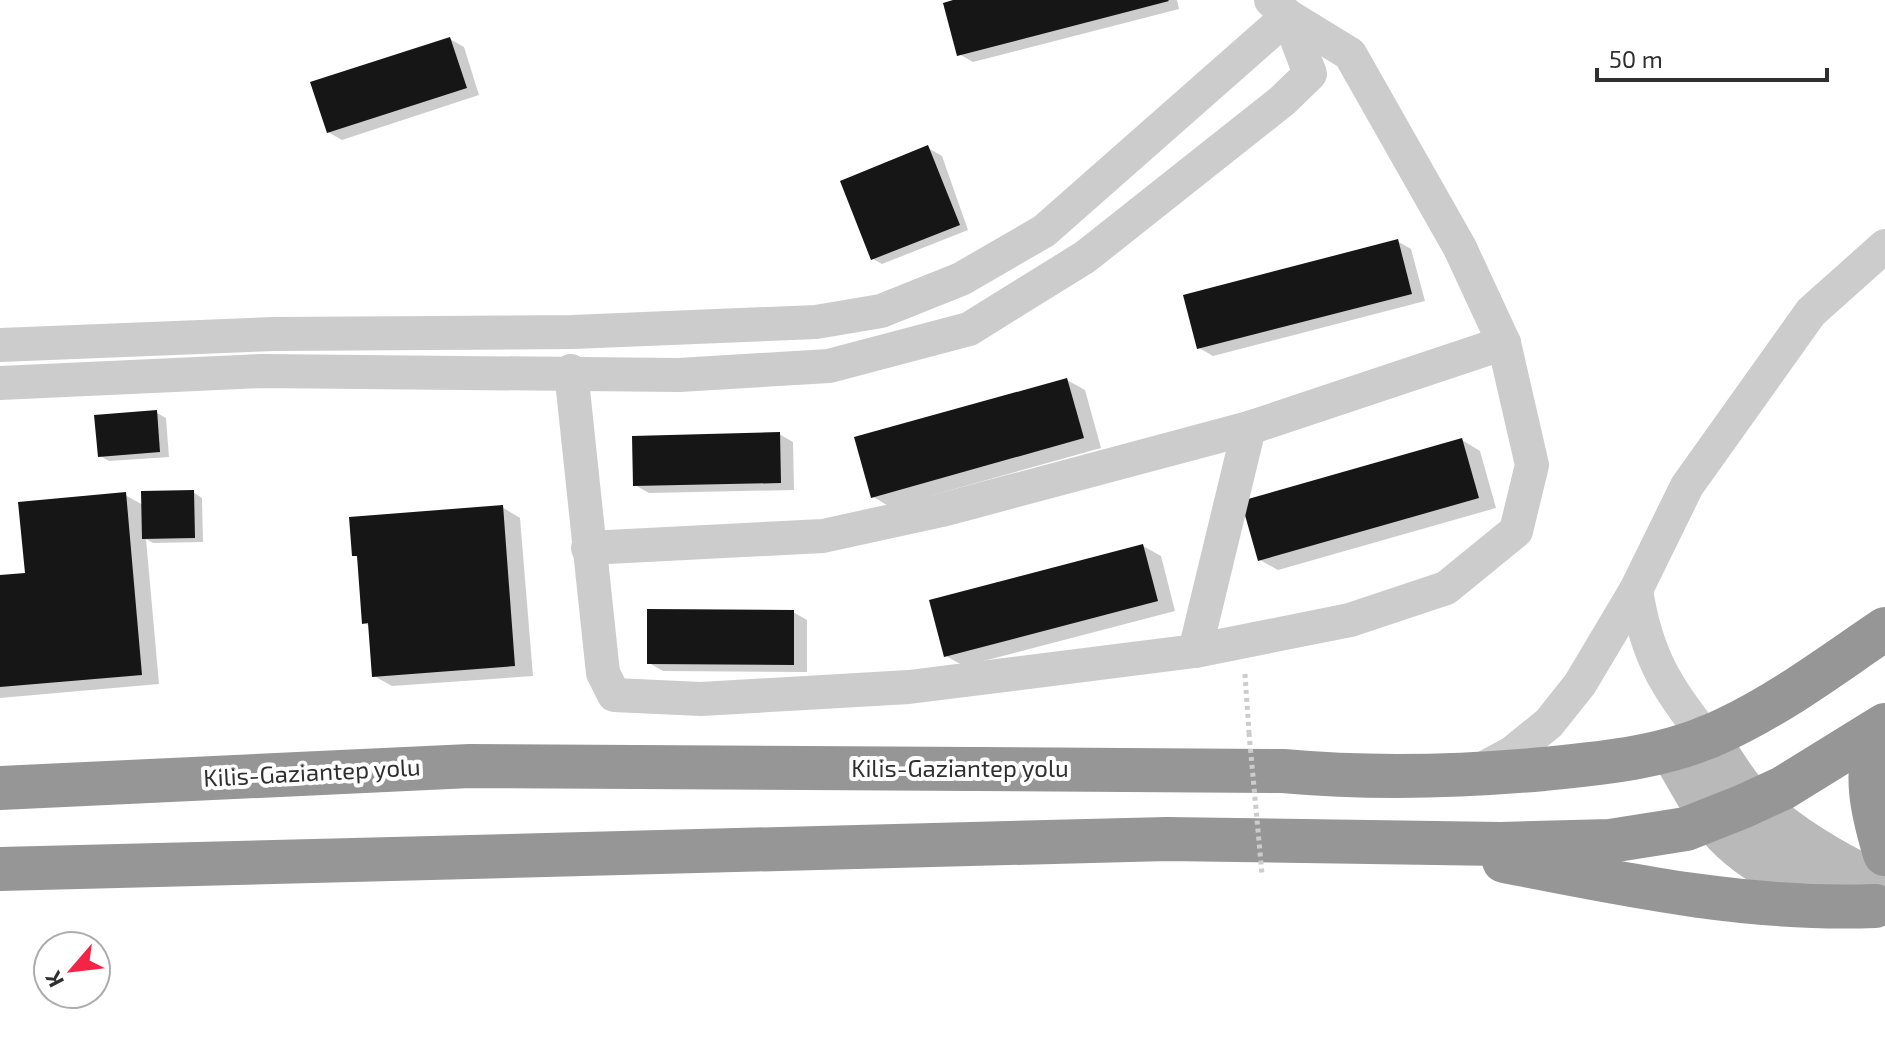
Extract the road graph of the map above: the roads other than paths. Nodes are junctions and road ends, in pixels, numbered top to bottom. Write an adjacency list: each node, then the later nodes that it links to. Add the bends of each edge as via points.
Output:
1 (1279, 8): 3 (street, via 1350,54 1460,248); 4 (street, via 1044,231 961,279 881,311 816,322 572,332 274,334); 5 (street, via 1310,74 1085,257 969,329 829,366 679,375)
2 (1885, 246): 9 (street, via 1811,312 1687,486)
3 (1504, 343): 7 (street); 11 (street, via 1532,465 1516,531 1446,588 1350,620)
4 (0, 345)
5 (571, 371): 6 (street, via 262,371); 8 (street)
6 (0, 383)
7 (1249, 428): 8 (street, via 942,510 823,536); 11 (street)
8 (588, 548): 11 (street, via 603,673 614,695 701,699 909,687)
9 (1636, 590): 13 (street, via 1643,633); 14 (street, via 1580,684 1549,723 1512,753)
10 (1885, 629): 13 (highway, Kilis-Gaziantep yolu, via 1772,705)
11 (1195, 651)
12 (1882, 727): 16 (highway); 19 (highway, via 1870,752 1868,773)
13 (1688, 744): 14 (highway, Kilis-Gaziantep yolu, via 1614,762); 16 (street); 17 (street)
14 (1474, 774): 15 (highway, Kilis-Gaziantep yolu, via 1364,779 1283,771 470,766)
15 (0, 788)
16 (1753, 802): 17 (highway); 21 (street)
17 (1713, 819): 18 (highway, via 1654,836 1610,841); 21 (street, via 1753,856 1791,877 1846,900)
18 (1411, 844): 20 (highway, via 1167,839); 21 (highway, via 1641,888 1814,908)
19 (1885, 854)
20 (0, 869)
21 (1882, 900)

